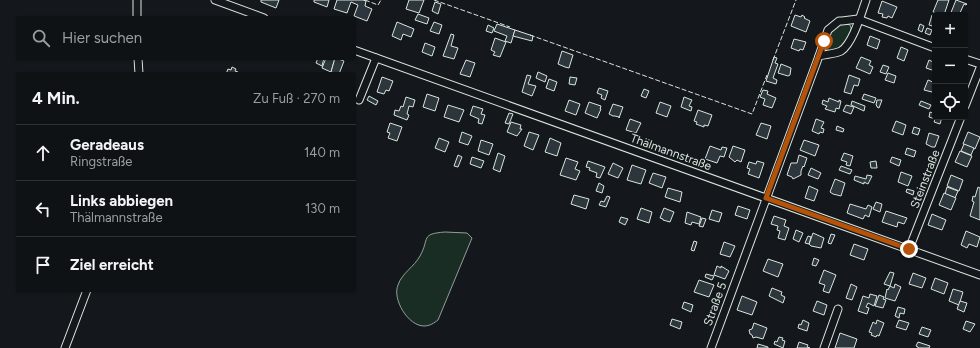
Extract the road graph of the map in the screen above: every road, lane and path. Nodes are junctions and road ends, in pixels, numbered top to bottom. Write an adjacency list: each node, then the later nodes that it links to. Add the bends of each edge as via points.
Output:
1 (137, 0): 4 (street)
2 (215, 0): 5 (street)
3 (866, 0): 6 (street)
4 (137, 16)
5 (259, 16)
6 (858, 20): 7 (street); 9 (street, via 848,45 840,52); 9 (street, Straße 5, via 838,22 828,30)
7 (932, 47)
8 (356, 51): 10 (street, Thälmannstraße)
9 (819, 56): 19 (street, Straße 5)
10 (376, 58): 17 (street); 19 (street, Thälmannstraße)
11 (968, 59): 13 (street)
12 (138, 60): 15 (street)
13 (980, 64)
14 (980, 68): 16 (street)
15 (139, 72)
16 (968, 98)
17 (359, 100)
18 (960, 120): 20 (street, Steinstraße)
19 (766, 198): 20 (street, Thälmannstraße); 25 (street, Straße 5)
20 (909, 249): 21 (street, Thälmannstraße)
21 (980, 275)
22 (86, 292): 24 (street)
23 (838, 309): 26 (street)
24 (65, 348)
25 (711, 348)
26 (824, 348)

